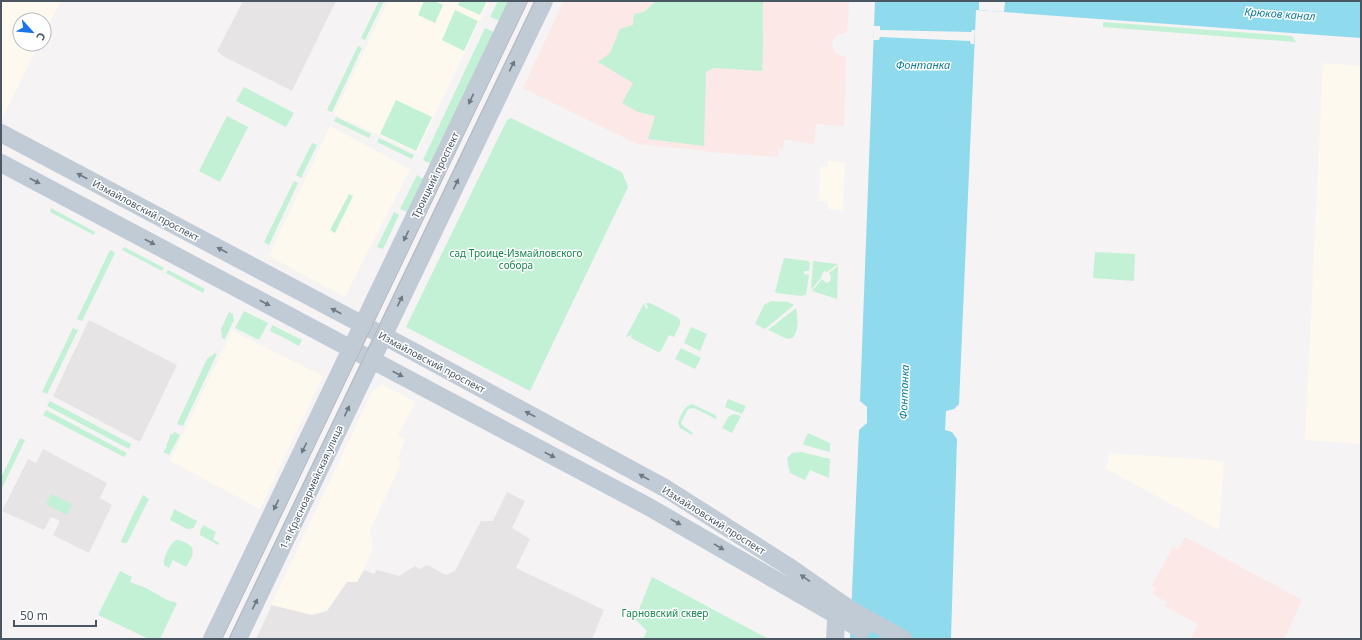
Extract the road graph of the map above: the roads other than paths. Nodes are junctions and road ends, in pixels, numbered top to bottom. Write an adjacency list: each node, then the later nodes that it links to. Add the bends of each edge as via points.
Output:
1 (518, 1): 5 (main road, Троицкий проспект, one-way to 5)
2 (544, 1): 6 (main road, one-way to 2)
3 (1, 133): 5 (main road, Измайловский проспект, one-way to 3)
4 (1, 163): 7 (main road, Измайловский проспект, one-way to 7)
5 (363, 325): 6 (main road, Измайловский проспект); 7 (main road, Троицкий проспект)
6 (383, 336): 8 (main road, 1-я Красноармейская улица); 9 (main road, Измайловский проспект, one-way to 6, via 791,568 665,488)
7 (351, 350): 8 (main road, Измайловский проспект); 10 (main road, one-way to 10)
8 (371, 360): 9 (main road, Измайловский проспект, one-way to 9); 11 (main road, 1-я Красноармейская улица, one-way to 8)
9 (844, 612): 12 (main road); 13 (main road); 14 (main road)
10 (212, 639)
11 (238, 639)
12 (835, 639)
13 (879, 639)
14 (903, 639)

